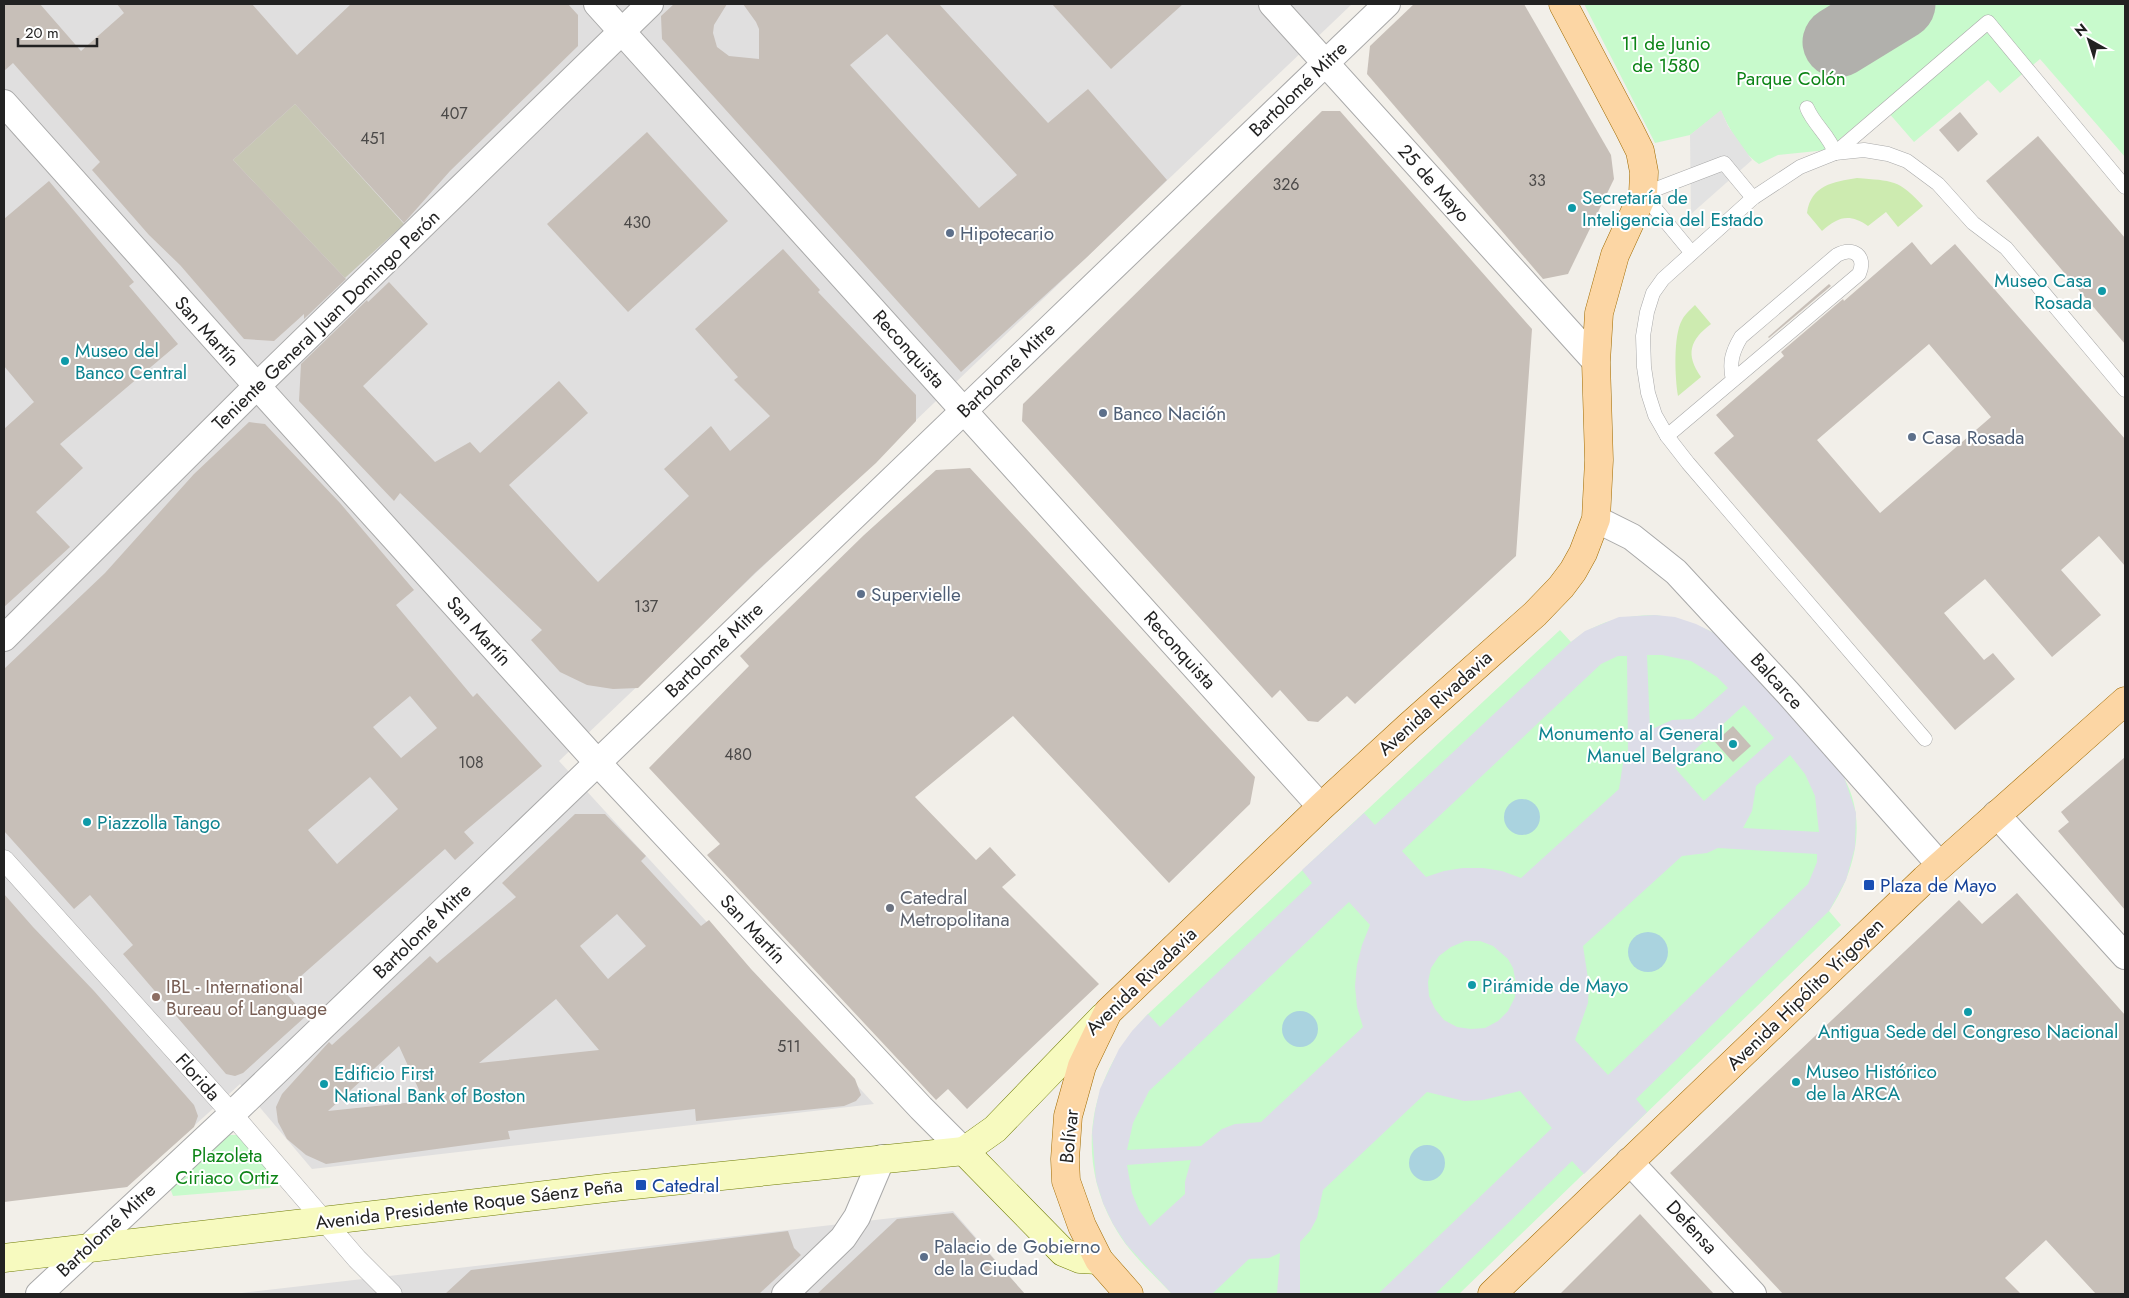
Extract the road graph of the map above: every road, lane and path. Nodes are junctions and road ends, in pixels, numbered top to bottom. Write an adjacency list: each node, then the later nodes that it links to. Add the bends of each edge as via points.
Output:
1 (597, 4): 6 (street, Reconquista)
2 (650, 4): 6 (street, Teniente General Juan Domingo Perón)
3 (1272, 4): 7 (street, 25 de Mayo)
4 (1387, 4): 7 (street, Bartolomé Mitre)
5 (1563, 4): 12 (main road, Avenida Rivadavia, via 1640,152)
6 (622, 31): 17 (street, Teniente General Juan Domingo Perón); 19 (street, Reconquista)
7 (1325, 64): 15 (street, 25 de Mayo); 19 (street, Bartolomé Mitre)
8 (4, 103): 17 (street, San Martín)
9 (1807, 108): 10 (lane, via 1812,121 1831,142)
10 (1835, 153): 11 (lane, via 1988,22); 13 (lane, via 1800,167); 18 (lane, via 1864,150 1888,154 1907,161 1938,184 1973,223 2006,248)
11 (2125, 187)
12 (1643, 194): 13 (lane, via 1724,163); 14 (lane); 15 (main road, Avenida Rivadavia, via 1615,255 1604,289)
13 (1753, 198): 14 (lane)
14 (1691, 252): 20 (lane, via 1653,293 1642,336 1648,393)
15 (1596, 362): 21 (main road, Avenida Rivadavia, via 1599,460)
16 (1733, 380): 16 (lane, via 1859,274 1862,261 1858,255 1845,251 1837,255 1740,337 1730,361); 20 (lane)
17 (257, 386): 22 (street, Teniente General Juan Domingo Perón); 25 (street, San Martín)
18 (2125, 390)
19 (964, 410): 25 (street, Bartolomé Mitre); 26 (street, Reconquista)
20 (1667, 436): 24 (lane)
21 (1596, 519): 26 (main road, Avenida Rivadavia, via 1583,553 1561,587); 29 (street, Balcarce, via 1632,537 1676,572)
22 (4, 638)
23 (2125, 701): 27 (main road, Avenida Hipólito Yrigoyen)
24 (1925, 739)
25 (596, 762): 32 (street, Bartolomé Mitre); 33 (street, San Martín)
26 (1321, 807): 31 (main road, Avenida Rivadavia)
27 (1996, 814): 29 (main road, Avenida Hipólito Yrigoyen); 30 (street)
28 (4, 860): 32 (street, Florida)
29 (1940, 865): 35 (main road, Avenida Hipólito Yrigoyen)
30 (2125, 956)
31 (1108, 1012): 33 (main road, Avenida Rivadavia, via 995,1129); 39 (main road, Bolívar, via 1082,1066 1068,1116 1065,1160 1072,1202)
32 (232, 1114): 36 (street, Florida); 37 (street, Bartolomé Mitre)
33 (964, 1151): 34 (main road, Avenida Presidente Roque Sáenz Peña); 39 (main road, via 1063,1252 1080,1259)
34 (882, 1158): 36 (main road, Avenida Presidente Roque Sáenz Peña); 43 (street, via 857,1217 843,1238)
35 (1629, 1161): 44 (main road, Avenida Hipólito Yrigoyen); 45 (street, Defensa)
36 (323, 1220): 37 (main road, Avenida Presidente Roque Sáenz Peña); 42 (street, Florida)
37 (86, 1249): 38 (main road, Avenida Presidente Roque Sáenz Peña); 41 (street, Bartolomé Mitre)
38 (4, 1258)
39 (1100, 1260): 40 (main road, Bolívar)
40 (1123, 1292)
41 (39, 1294)
42 (392, 1294)
43 (785, 1294)
44 (1492, 1294)
45 (1753, 1294)

